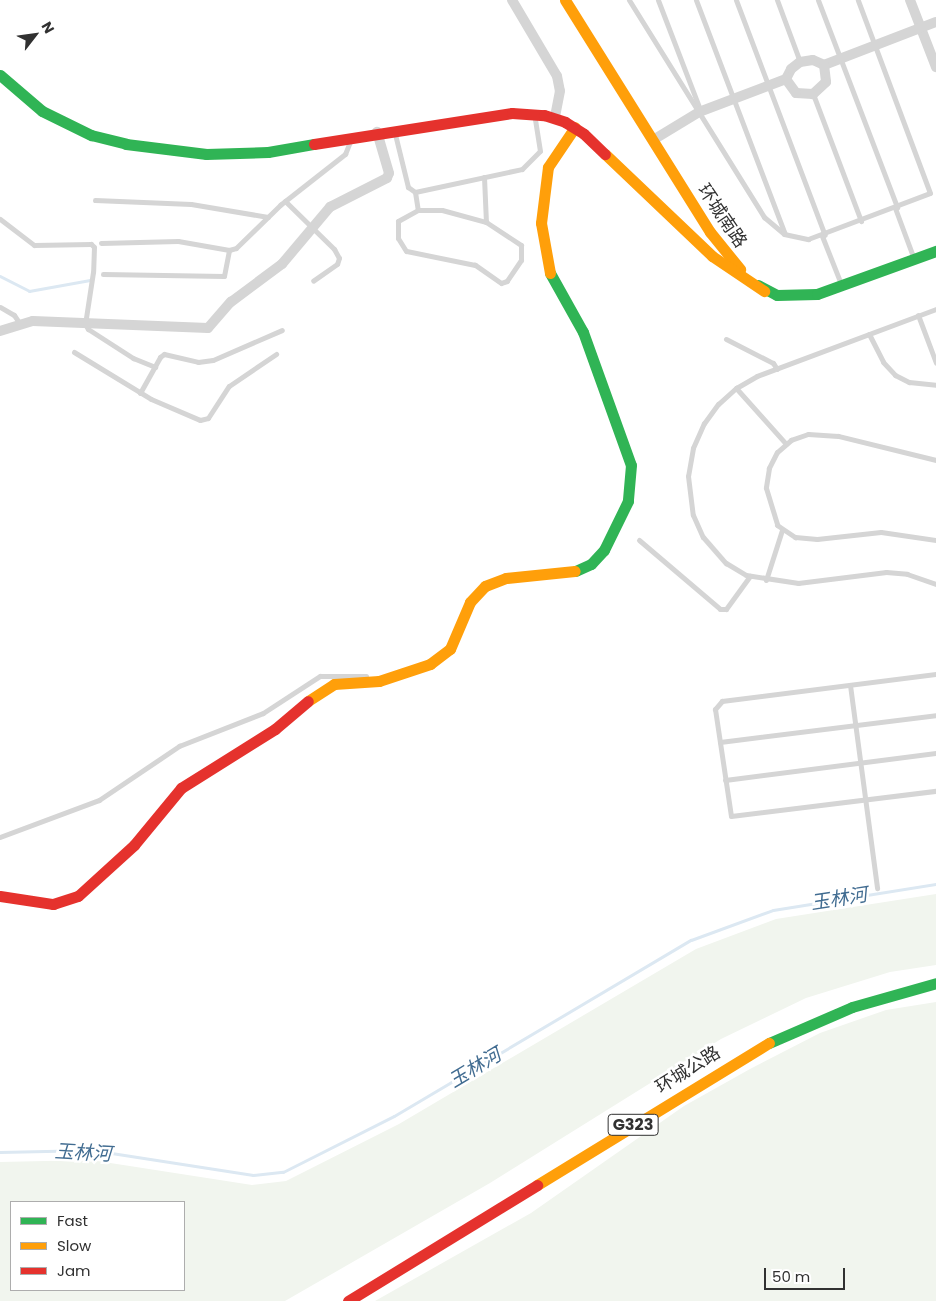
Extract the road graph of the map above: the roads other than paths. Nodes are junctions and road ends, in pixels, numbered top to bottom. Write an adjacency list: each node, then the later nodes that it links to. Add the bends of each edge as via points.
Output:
1 (512, 0): 25 (street, via 557,76 559,98)
2 (564, 0): 30 (main road, 环城南路)
3 (629, 0): 23 (lane)
4 (658, 0): 23 (lane)
5 (696, 0): 22 (lane)
6 (736, 0): 20 (lane)
7 (777, 0): 15 (lane)
8 (818, 0): 14 (lane)
9 (858, 0): 13 (lane)
10 (910, 0): 12 (street)
11 (936, 22): 12 (street)
12 (921, 28): 13 (street); 17 (street)
13 (876, 45): 14 (street); 35 (lane, via 930,193)
14 (840, 58): 16 (street); 35 (lane)
15 (800, 62): 16 (street, via 813,60); 19 (street, via 791,69)
16 (824, 65): 21 (street, via 826,82)
17 (936, 68)
18 (0, 75): 29 (main road, via 28,100 58,120 91,135 126,144 240,154)
19 (786, 80): 20 (street); 21 (street, via 796,93)
20 (768, 86): 22 (street); 44 (lane)
21 (813, 94): 39 (lane)
22 (734, 99): 23 (street); 43 (lane)
23 (700, 112): 30 (street); 43 (lane, via 764,217)
24 (534, 113): 25 (main road); 27 (main road); 31 (lane, via 540,151 522,169)
25 (555, 118): 26 (main road)
26 (575, 128): 45 (main road); 80 (main road, via 548,167 541,214 542,233 550,276 583,332 628,454 632,478 624,512 608,546 591,564 567,574 492,582 470,602 455,641 446,652 430,664)
27 (394, 129): 28 (main road); 32 (lane, via 408,187)
28 (377, 132): 29 (main road); 41 (street, via 389,173 387,178 338,200)
29 (351, 137): 34 (lane, via 345,154)
30 (653, 140): 42 (main road, 环城南路)
31 (484, 177): 32 (lane); 40 (lane)
32 (415, 192): 36 (lane)
33 (95, 200): 37 (lane, via 191,204)
34 (285, 202): 37 (lane); 41 (lane)
35 (896, 208): 39 (lane); 49 (lane)
36 (418, 210): 40 (lane, via 442,210); 40 (lane, via 398,221 398,238 406,251 462,261 475,265 501,282 507,281 523,252 521,245)
37 (268, 217): 47 (lane, via 241,244)
38 (0, 219): 58 (lane, via 34,245 91,244 94,247)
39 (861, 221): 44 (lane)
40 (486, 222)
41 (312, 228): 51 (lane, via 339,258 337,264); 58 (street, via 282,264 231,302 208,328)
42 (710, 232): 45 (main road, via 708,242); 53 (main road, 环城南路, via 734,264)
43 (785, 234): 44 (lane, via 800,238)
44 (824, 235): 52 (lane)
45 (697, 242): 53 (main road, via 729,269)
46 (101, 243): 47 (lane, via 178,241)
47 (229, 250): 50 (lane, via 224,276 160,272)
48 (936, 251): 49 (main road)
49 (914, 259): 52 (main road)
50 (103, 274)
51 (313, 281)
52 (842, 287): 53 (main road, via 804,296)
53 (764, 291)
54 (0, 307): 57 (lane, via 14,315)
55 (936, 309): 56 (lane)
56 (918, 315): 61 (lane); 65 (lane)
57 (20, 324): 58 (street, via 33,321); 60 (street)
58 (85, 324): 66 (lane, via 92,334 133,358)
59 (282, 330): 66 (lane, via 213,360 198,362 164,354)
60 (0, 331)
61 (870, 334): 67 (lane); 68 (lane, via 879,355 895,375 909,382)
62 (726, 338): 67 (lane, via 773,363)
63 (74, 352): 70 (lane)
64 (276, 354): 70 (lane, via 229,386 204,420)
65 (936, 363)
66 (155, 366): 70 (lane)
67 (777, 369): 69 (lane)
68 (936, 385)
69 (736, 388): 71 (lane); 76 (lane, via 710,413 697,436 690,462 688,489 693,515 710,546 726,563)
70 (140, 393)
71 (786, 444): 72 (lane, via 808,434 826,434); 73 (lane, via 771,462 766,481 771,511)
72 (936, 460)
73 (782, 530): 75 (lane, via 810,540 881,532); 77 (lane)
74 (639, 540): 76 (lane, via 720,609 726,609)
75 (936, 540)
76 (750, 576): 77 (lane)
77 (766, 580): 78 (lane, via 811,582 886,572 908,574)
78 (936, 584)
79 (936, 674): 81 (lane)
80 (380, 681): 90 (lane, via 371,676 320,676 263,713 179,746 99,800); 92 (main road, via 327,686 275,729 190,781 161,809 134,845 82,894 56,904)
81 (850, 685): 83 (lane); 84 (lane, via 719,702 716,709)
82 (936, 715): 83 (lane)
83 (855, 725): 84 (lane); 86 (lane)
84 (720, 742): 87 (lane)
85 (936, 753): 86 (lane)
86 (860, 763): 87 (lane); 89 (lane)
87 (725, 780): 89 (lane, via 733,816)
88 (936, 791): 89 (lane)
89 (865, 800): 91 (lane)
90 (0, 837)
91 (876, 888)
92 (0, 896)
93 (936, 983): 94 (main road, 环城公路 / G323, via 852,1007 754,1051)
94 (348, 1301)

